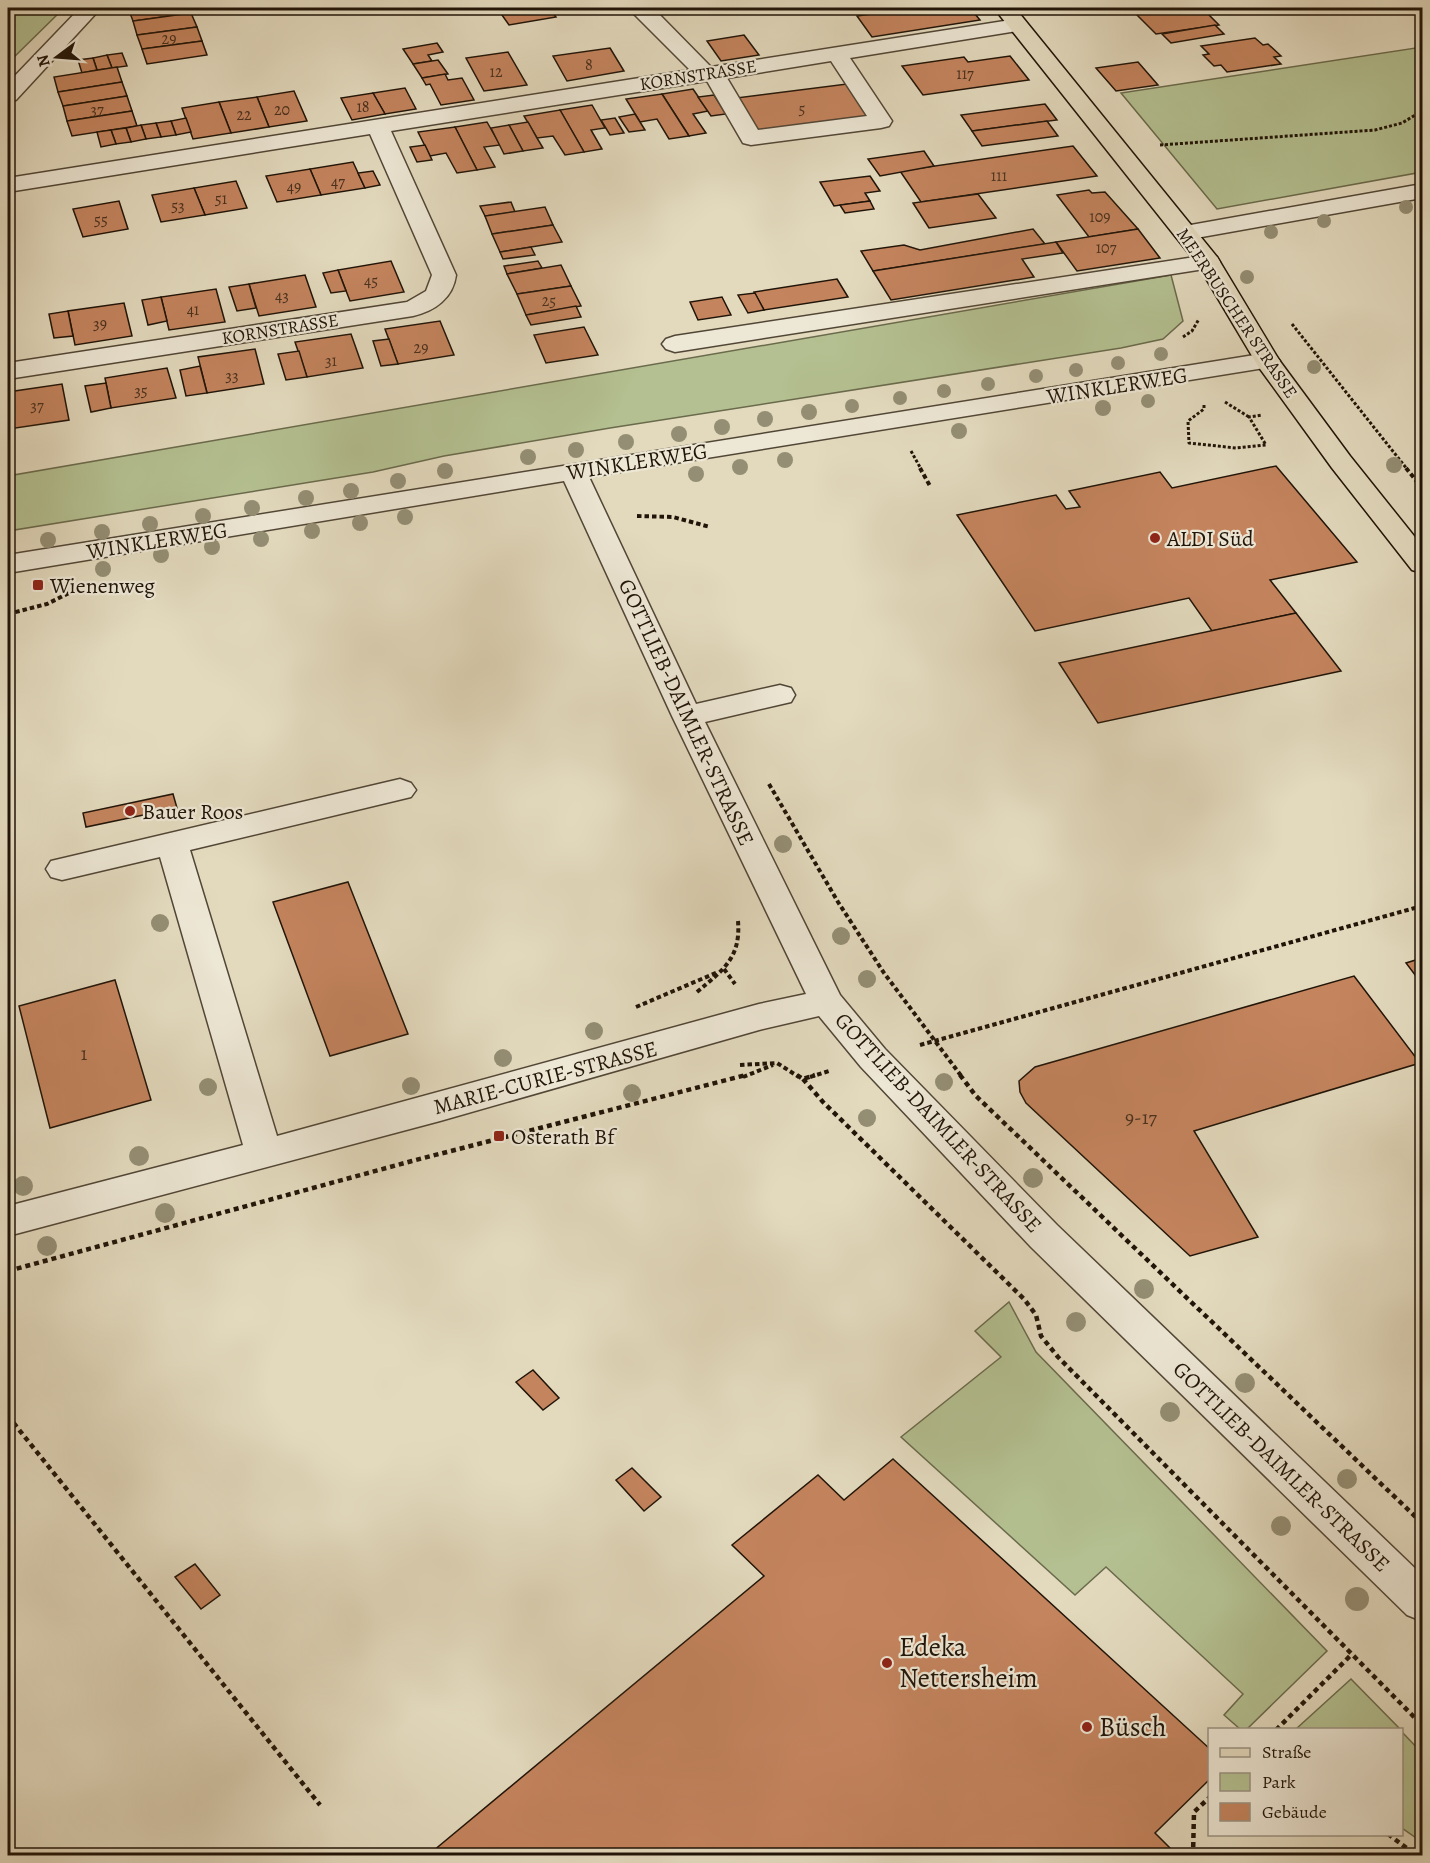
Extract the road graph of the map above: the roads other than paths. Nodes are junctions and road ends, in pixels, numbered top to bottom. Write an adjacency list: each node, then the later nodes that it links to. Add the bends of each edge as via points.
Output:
1 (91, 8): 6 (street)
2 (638, 8): 5 (street)
3 (1010, 16): 4 (street, KORNSTRASSE); 10 (main road, MEERBUSCHER STRASSE)
4 (837, 54): 5 (street, KORNSTRASSE); 5 (street, via 881,121 751,138)
5 (709, 73): 7 (street, KORNSTRASSE)
6 (8, 95)
7 (378, 127): 8 (street, KORNSTRASSE); 14 (street, KORNSTRASSE, via 444,275 444,286 428,302 413,309)
8 (8, 185)
9 (1422, 191): 10 (street)
10 (1185, 233): 11 (main road, MEERBUSCHER STRASSE)
11 (1208, 262): 12 (street); 13 (main road, MEERBUSCHER STRASSE)
12 (675, 344)
13 (1267, 361): 15 (street, WINKLERWEG); 17 (main road, MEERBUSCHER STRASSE)
14 (8, 371)
15 (573, 471): 16 (street, WINKLERWEG); 19 (street, GOTTLIEB-DAIMLER-STRASSE)
16 (8, 564)
17 (1422, 564)
18 (780, 695): 19 (street)
19 (687, 716): 23 (street, GOTTLIEB-DAIMLER-STRASSE)
20 (400, 790): 21 (street)
21 (172, 844): 22 (street); 24 (street)
22 (62, 868)
23 (827, 1002): 24 (street, MARIE-CURIE-STRASSE, via 759,1017); 26 (street, GOTTLIEB-DAIMLER-STRASSE, via 873,1058 1044,1236)
24 (264, 1154): 25 (street, MARIE-CURIE-STRASSE)
25 (8, 1221)
26 (1422, 1602)

